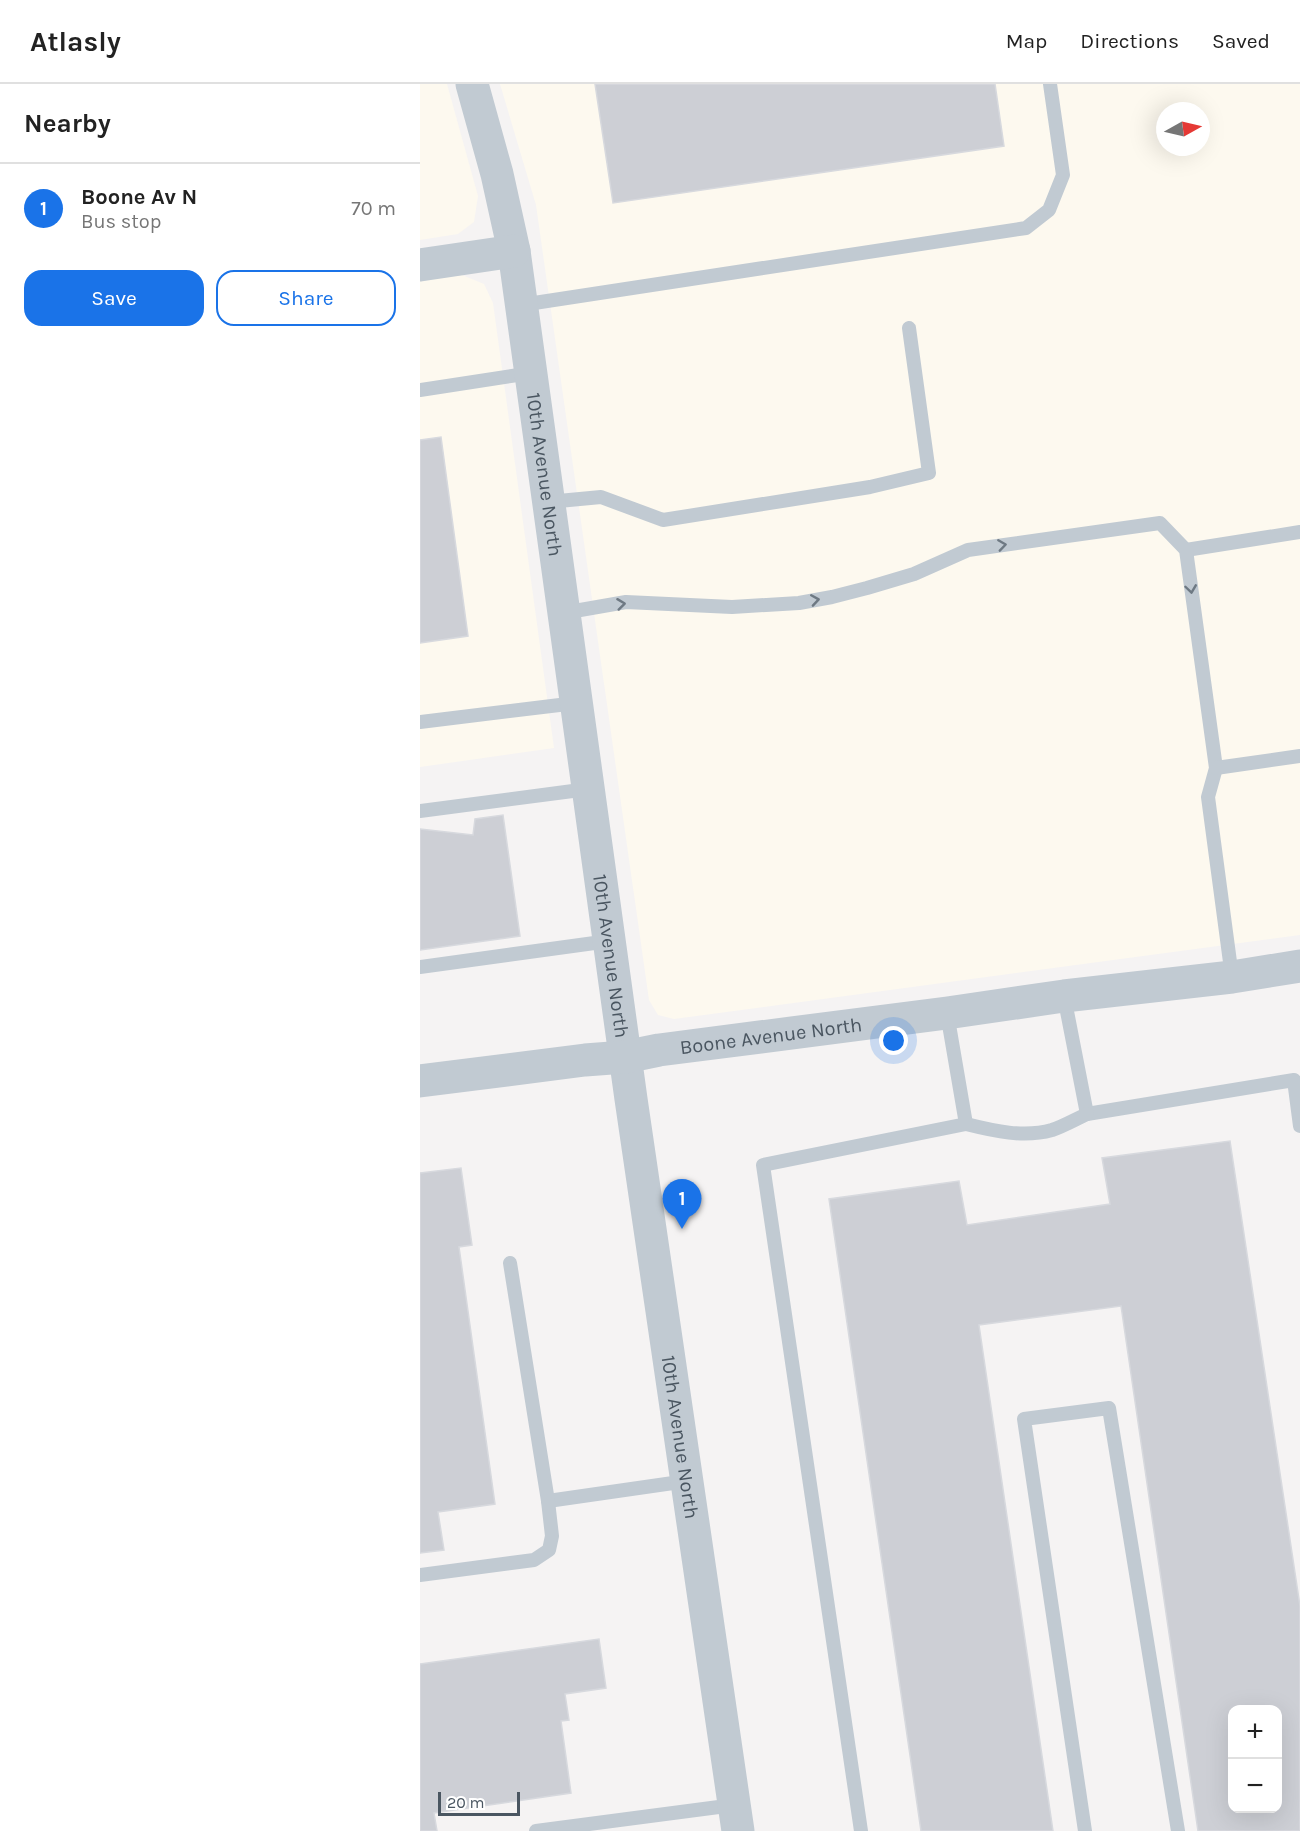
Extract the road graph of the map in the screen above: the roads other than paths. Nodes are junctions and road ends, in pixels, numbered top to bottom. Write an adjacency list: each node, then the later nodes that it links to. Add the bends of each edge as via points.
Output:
1 (471, 84): 3 (street, 10th Avenue North)
2 (1050, 84): 5 (lane, via 1063,175 1049,210 1026,228)
3 (514, 251): 4 (street); 5 (street, 10th Avenue North)
4 (420, 264)
5 (521, 305): 7 (street, 10th Avenue North)
6 (909, 328): 9 (lane, via 929,473 870,487 663,520 601,497)
7 (531, 373): 8 (lane); 9 (street, 10th Avenue North)
8 (420, 390)
9 (549, 502): 12 (street, 10th Avenue North)
10 (1300, 532): 11 (lane)
11 (1186, 550): 12 (lane, one-way to 11, via 626,602 732,607 799,603 914,574 968,550 1160,523); 16 (lane, one-way to 16)
12 (563, 613): 13 (street, 10th Avenue North)
13 (576, 703): 14 (lane); 17 (street, 10th Avenue North)
14 (420, 722)
15 (1300, 756): 16 (lane)
16 (1216, 768): 22 (lane, via 1208,797)
17 (588, 789): 18 (lane); 19 (street, 10th Avenue North)
18 (420, 811)
19 (609, 941): 21 (lane); 25 (street, 10th Avenue North)
20 (1300, 966): 22 (street, Boone Avenue North)
21 (420, 967)
22 (1232, 977): 23 (street, Boone Avenue North)
23 (1064, 996): 24 (street, Boone Avenue North); 28 (lane)
24 (947, 1013): 25 (street, Boone Avenue North); 29 (lane)
25 (625, 1057): 26 (street, Boone Avenue North); 32 (street, 10th Avenue North)
26 (420, 1082)
27 (1297, 1085): 28 (lane, via 1293,1080); 30 (lane)
28 (1087, 1114): 29 (lane, via 1052,1130 1019,1133)
29 (966, 1125): 37 (lane, via 764,1165)
30 (1300, 1126)
31 (510, 1263): 33 (lane)
32 (687, 1481): 33 (lane); 35 (street, 10th Avenue North)
33 (548, 1501): 34 (lane, via 552,1536 549,1550 543,1555 534,1560)
34 (420, 1575)
35 (736, 1818): 36 (lane)
36 (536, 1831)
37 (861, 1831)
38 (1085, 1831): 39 (lane, via 1024,1419 1109,1408)
39 (1178, 1831)

